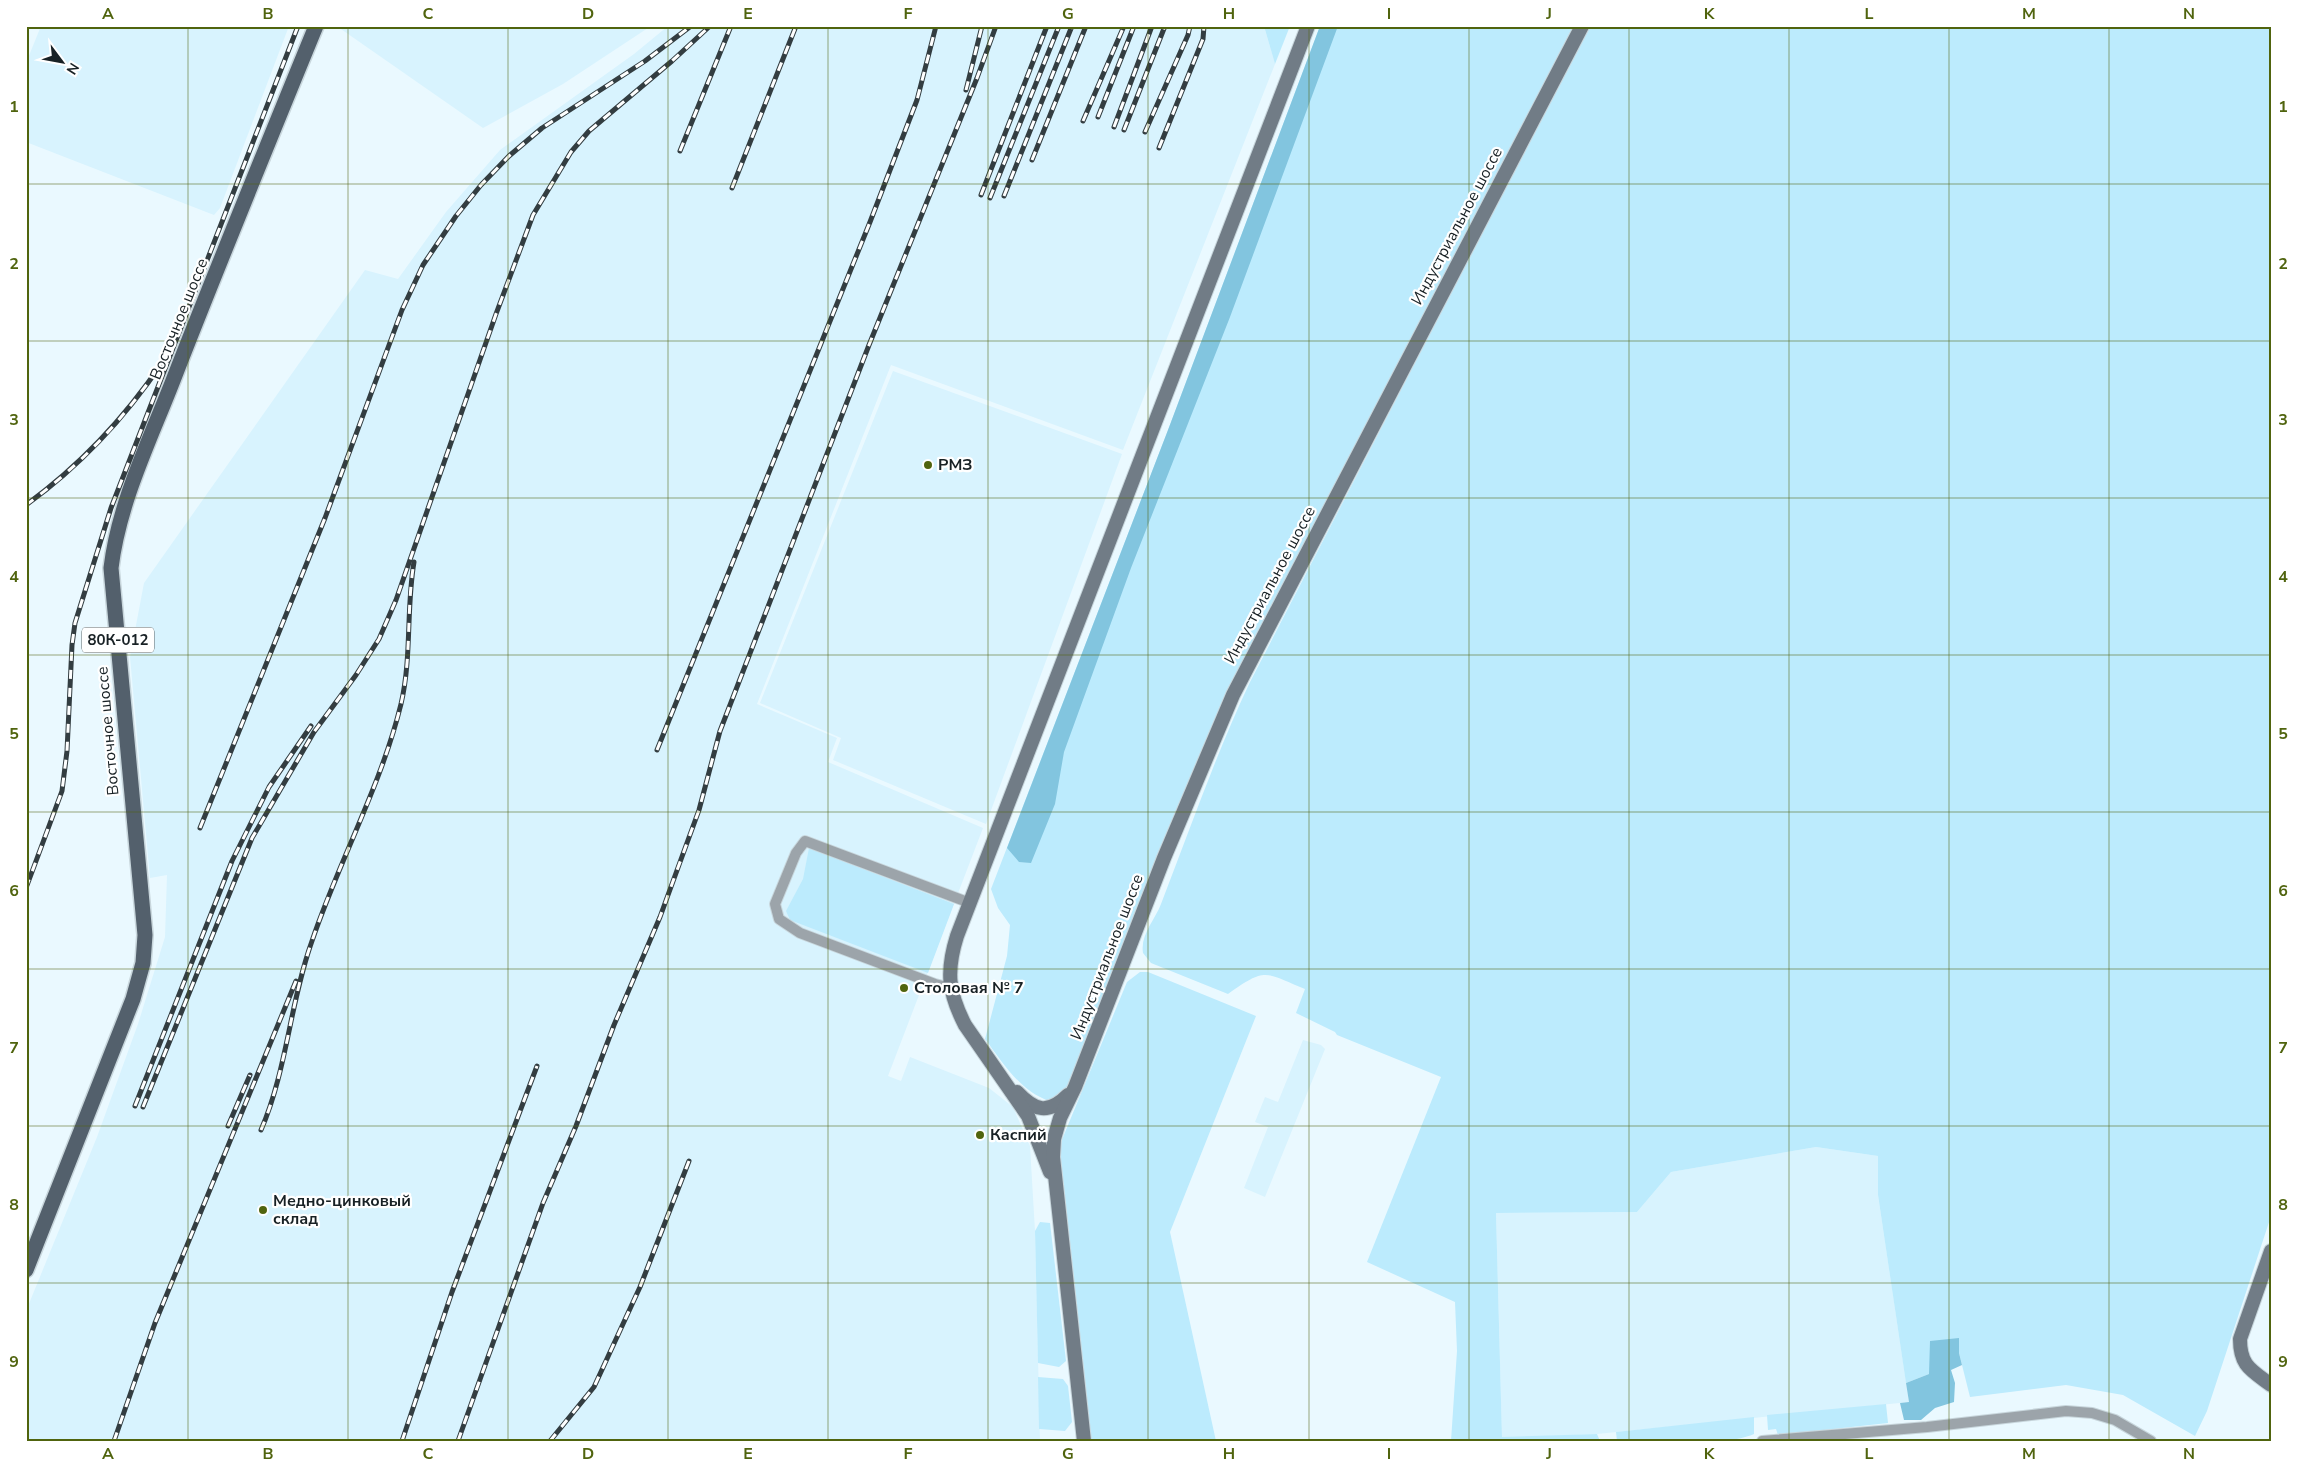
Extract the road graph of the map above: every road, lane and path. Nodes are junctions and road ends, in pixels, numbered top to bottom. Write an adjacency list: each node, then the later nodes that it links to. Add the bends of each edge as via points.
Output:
1 (316, 26): 10 (main road, Восточное шоссе / 80К-012, via 131,487 114,539 111,568 145,935 143,963 133,999)
2 (1308, 26): 4 (main road, Индустриальное шоссе)
3 (1582, 26): 7 (main road, Индустриальное шоссе, via 1233,695 1164,858)
4 (970, 903): 5 (main road, Индустриальное шоссе, via 950,957); 5 (street, via 805,841 796,853 775,904 779,919 800,933)
5 (951, 988): 6 (main road, Индустриальное шоссе, via 965,1025)
6 (1000, 1076): 7 (main road, via 1024,1099 1046,1108 1056,1106); 8 (main road, Индустриальное шоссе, via 1028,1116)
7 (1076, 1087): 8 (main road, Индустриальное шоссе, via 1054,1138)
8 (1055, 1185): 13 (main road, Индустриальное шоссе)
9 (2271, 1251): 11 (main road)
10 (26, 1270)
11 (2267, 1274): 12 (main road, via 2240,1339 2240,1352 2245,1365)
12 (2271, 1385)
13 (1084, 1441)
14 (1762, 1441): 15 (street, via 2066,1411 2092,1413 2115,1420)
15 (2151, 1441)

